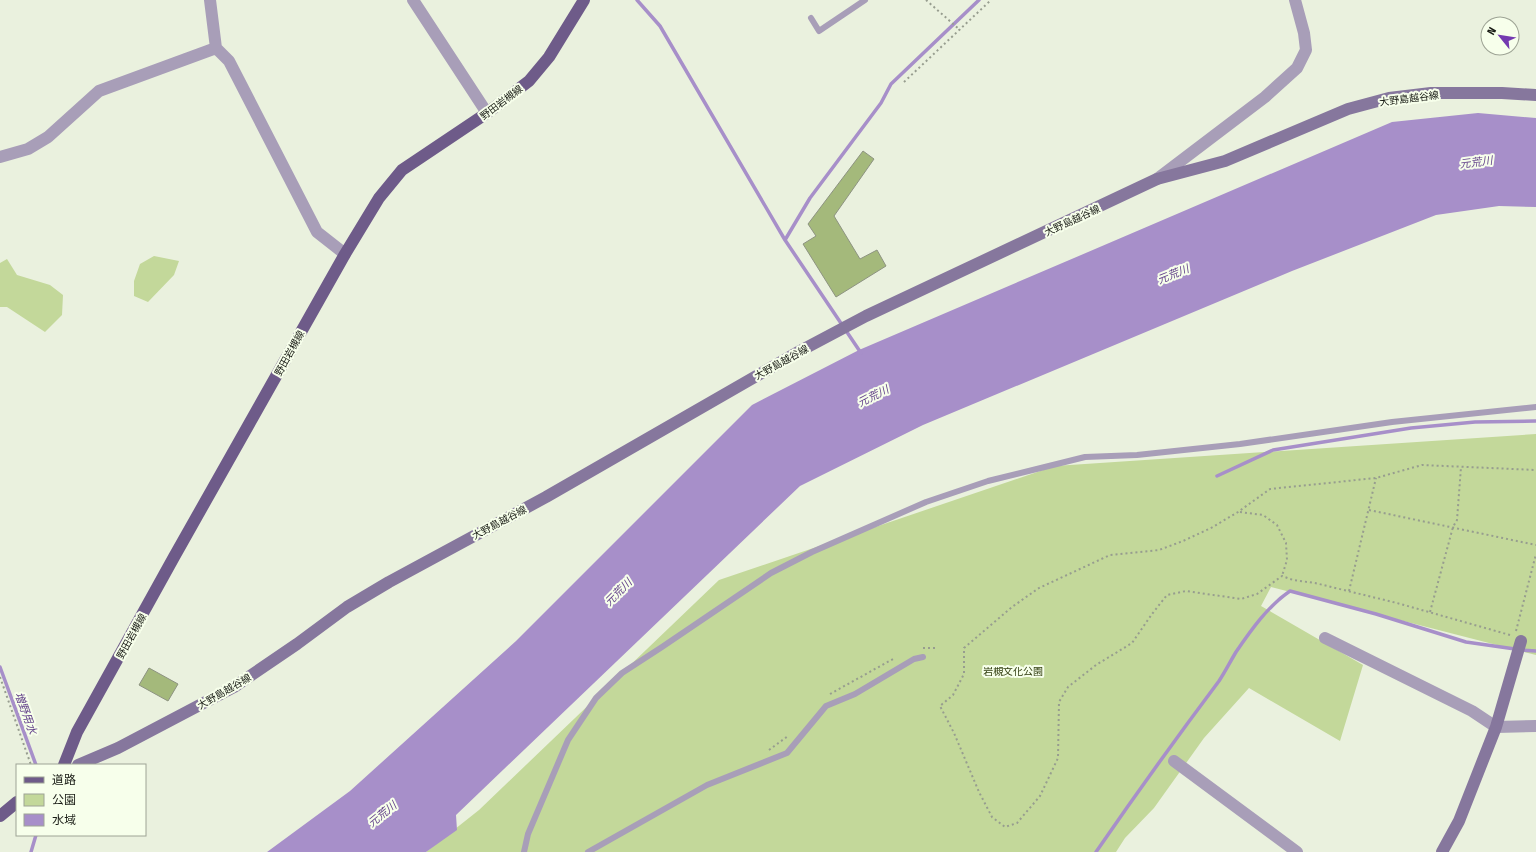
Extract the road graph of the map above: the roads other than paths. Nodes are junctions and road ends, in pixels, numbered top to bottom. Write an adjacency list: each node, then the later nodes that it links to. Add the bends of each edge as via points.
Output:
1 (210, 0): 7 (street)
2 (413, 0): 9 (street)
3 (584, 0): 9 (main road, 野田岩槻線, via 549,57 529,81)
4 (864, 0): 6 (lane, via 819,32)
5 (1295, 0): 11 (street, via 1306,50 1297,68 1265,97)
6 (811, 18)
7 (216, 48): 10 (street, via 99,91 48,137 28,149); 12 (street, via 229,61 317,232)
8 (1536, 95): 11 (main road, 大野島越谷線, via 1431,93 1389,98 1348,109 1225,161)
9 (487, 113): 12 (main road, 野田岩槻線, via 402,170 379,198)
10 (0, 157)
11 (1157, 179): 21 (main road, 大野島越谷線, via 866,316 800,351 546,497 389,582 348,607 234,687 118,748)
12 (345, 254): 20 (main road, 野田岩槻線, via 77,732)
13 (1536, 407): 24 (lane, via 1392,422 1144,455 1085,457 988,481 926,502 812,552 771,573 622,672 596,698 568,740 528,834)
14 (1325, 638): 18 (street, via 1472,711)
15 (1521, 641): 18 (main road)
16 (923, 657): 25 (lane, via 914,659 855,694 826,706 787,753 707,785)
17 (1536, 726): 18 (street)
18 (1496, 727): 27 (main road, via 1458,821)
19 (1174, 761): 26 (street)
20 (64, 764)
21 (80, 764)
22 (16, 803): 23 (main road)
23 (0, 816)
24 (524, 852)
25 (588, 852)
26 (1297, 852)
27 (1442, 852)

